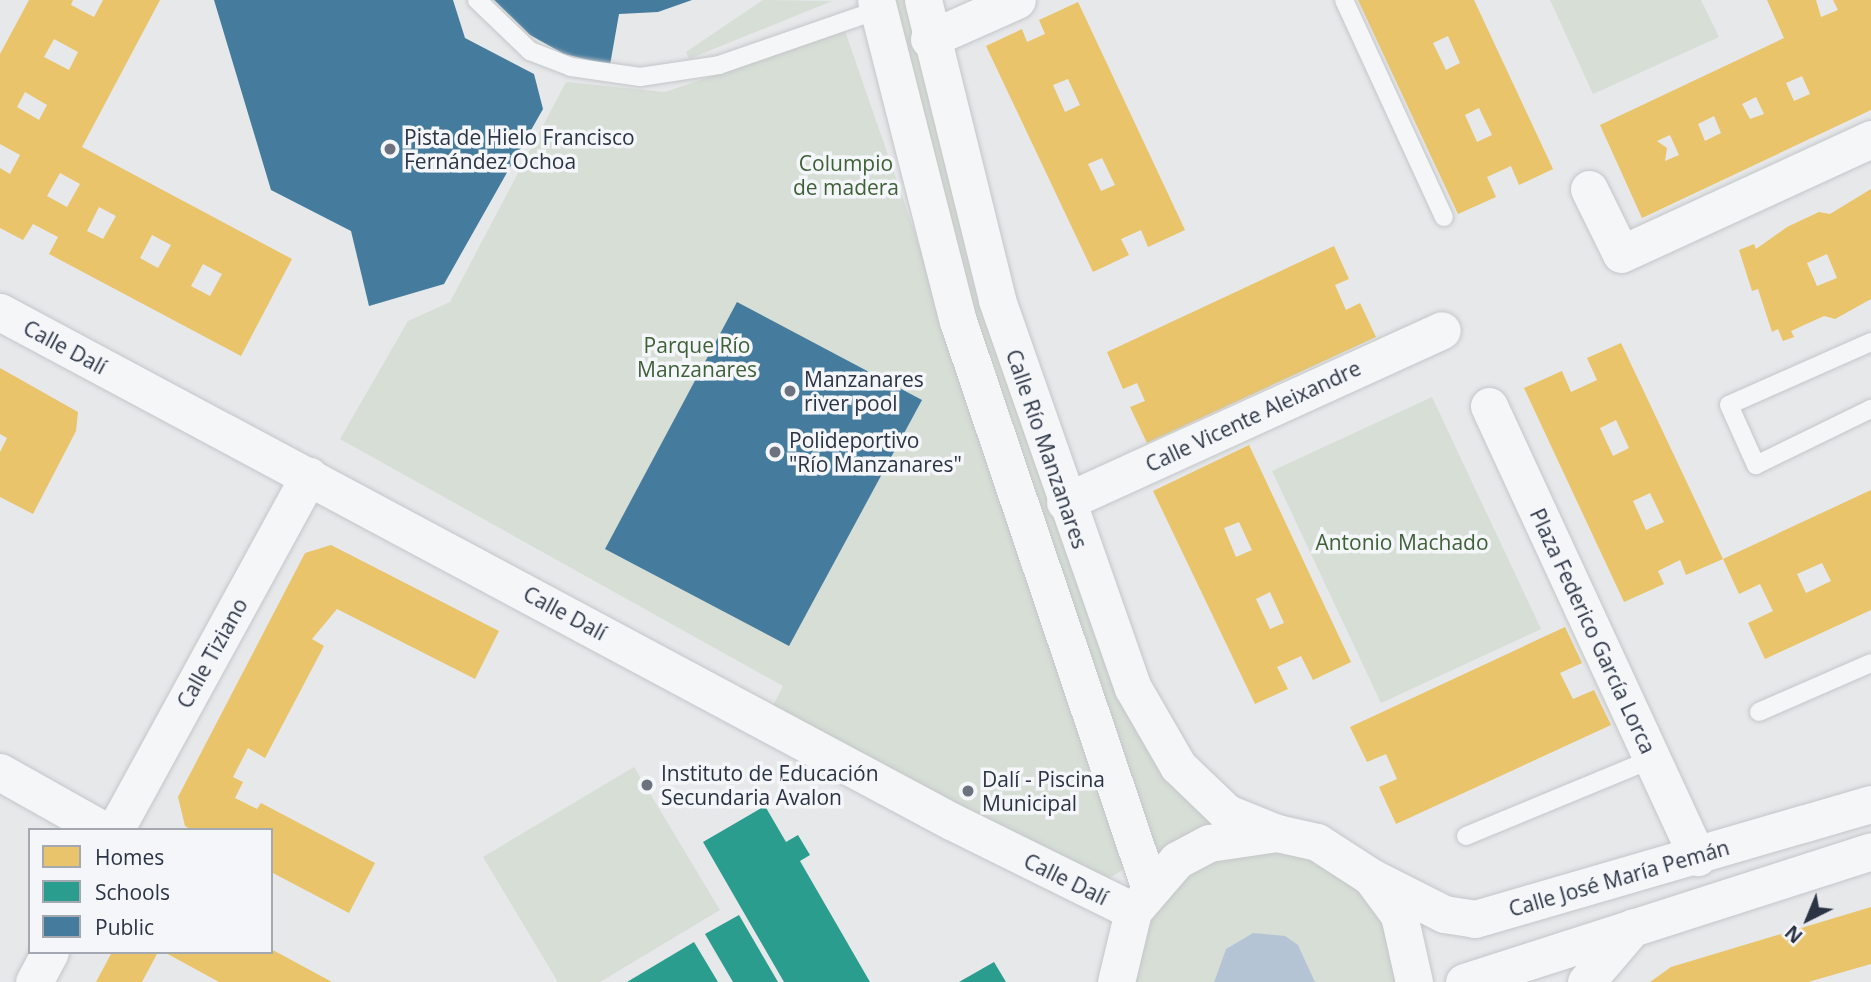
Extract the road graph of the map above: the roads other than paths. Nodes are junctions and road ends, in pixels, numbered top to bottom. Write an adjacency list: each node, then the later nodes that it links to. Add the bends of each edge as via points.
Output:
1 (477, 0): 5 (lane, via 530,51 570,67 640,77 719,65)
2 (923, 0): 6 (street, Calle Río Manzanares)
3 (1017, 0): 6 (street)
4 (1344, 0): 9 (lane)
5 (877, 5): 29 (street, Calle Río Manzanares, via 958,320)
6 (929, 39): 16 (street, Calle Río Manzanares, via 997,300)
7 (1871, 139): 8 (street, via 1621,254)
8 (1589, 189)
9 (1444, 217)
10 (0, 312): 15 (street, Calle Dalí)
11 (1442, 330): 16 (street, Calle Vicente Aleixandre)
12 (1871, 342): 14 (lane, via 1729,405 1756,465)
13 (1489, 406): 19 (street, Plaza Federico García Lorca)
14 (1871, 409)
15 (309, 476): 23 (street, Calle Tiziano); 29 (street, Calle Dalí, via 974,833)
16 (1065, 502): 24 (street, Calle Río Manzanares, via 1133,688 1178,766 1227,813)
17 (1871, 663): 18 (lane)
18 (1759, 712)
19 (1652, 759): 25 (lane); 27 (street, Plaza Federico García Lorca)
20 (0, 772): 22 (street)
21 (1871, 804): 27 (street, Calle José María Pemán)
22 (99, 828)
23 (116, 828)
24 (1277, 833): 28 (street, via 1317,842); 29 (street, via 1209,843)
25 (1466, 836)
26 (1871, 851): 30 (street)
27 (1697, 857): 28 (street, Calle José María Pemán, via 1475,919 1444,914)
28 (1371, 877): 34 (street, via 1399,915)
29 (1141, 899): 33 (street)
30 (1635, 925): 35 (street); 36 (street)
31 (49, 954): 32 (street)
32 (34, 982)
33 (1116, 982)
34 (1414, 982)
35 (1464, 982)
36 (1586, 982)

